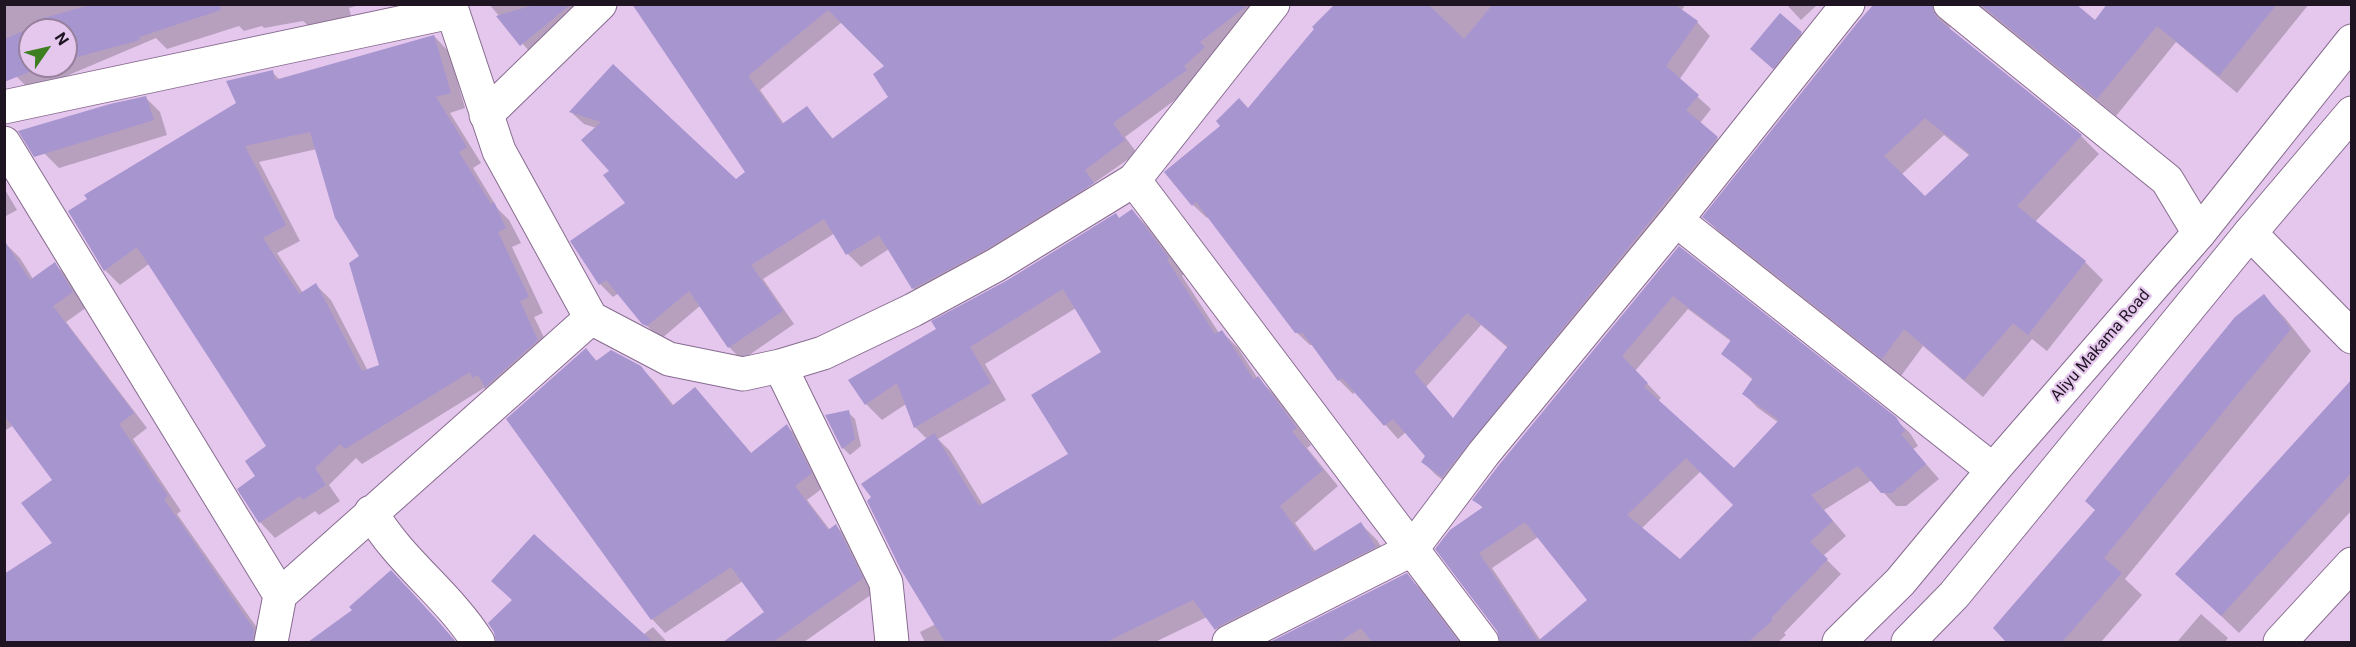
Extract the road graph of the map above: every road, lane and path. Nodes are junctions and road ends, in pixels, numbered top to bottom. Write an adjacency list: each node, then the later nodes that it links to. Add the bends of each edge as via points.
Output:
1 (600, 4): 9 (street)
2 (1273, 4): 11 (street)
3 (1848, 4): 12 (street)
4 (1950, 4): 13 (street, via 2167,180)
5 (450, 8): 7 (street); 9 (street)
6 (2352, 41): 13 (street, Aliyu Makama Road)
7 (4, 107)
8 (2352, 113): 14 (street)
9 (486, 115): 15 (street, via 499,151)
10 (4, 143): 22 (street)
11 (1134, 180): 17 (street, via 996,265 913,310 823,353); 20 (street)
12 (1676, 220): 18 (street); 20 (street, via 1484,453)
13 (2199, 233): 18 (street, Aliyu Makama Road)
14 (2250, 233): 16 (street); 29 (street, via 1954,595)
15 (591, 318): 17 (street, via 669,359 743,374); 19 (street)
16 (2352, 337)
17 (780, 366): 25 (street, via 886,583)
18 (1993, 470): 28 (street, Aliyu Makama Road, via 1900,582)
19 (371, 512): 22 (street); 24 (street, via 383,534 439,593)
20 (1410, 550): 26 (street); 27 (street)
21 (2352, 564): 30 (street)
22 (280, 595): 23 (street)
23 (272, 642)
24 (478, 642)
25 (892, 642)
26 (1229, 642)
27 (1482, 642)
28 (1839, 642)
29 (1908, 642)
30 (2280, 642)

